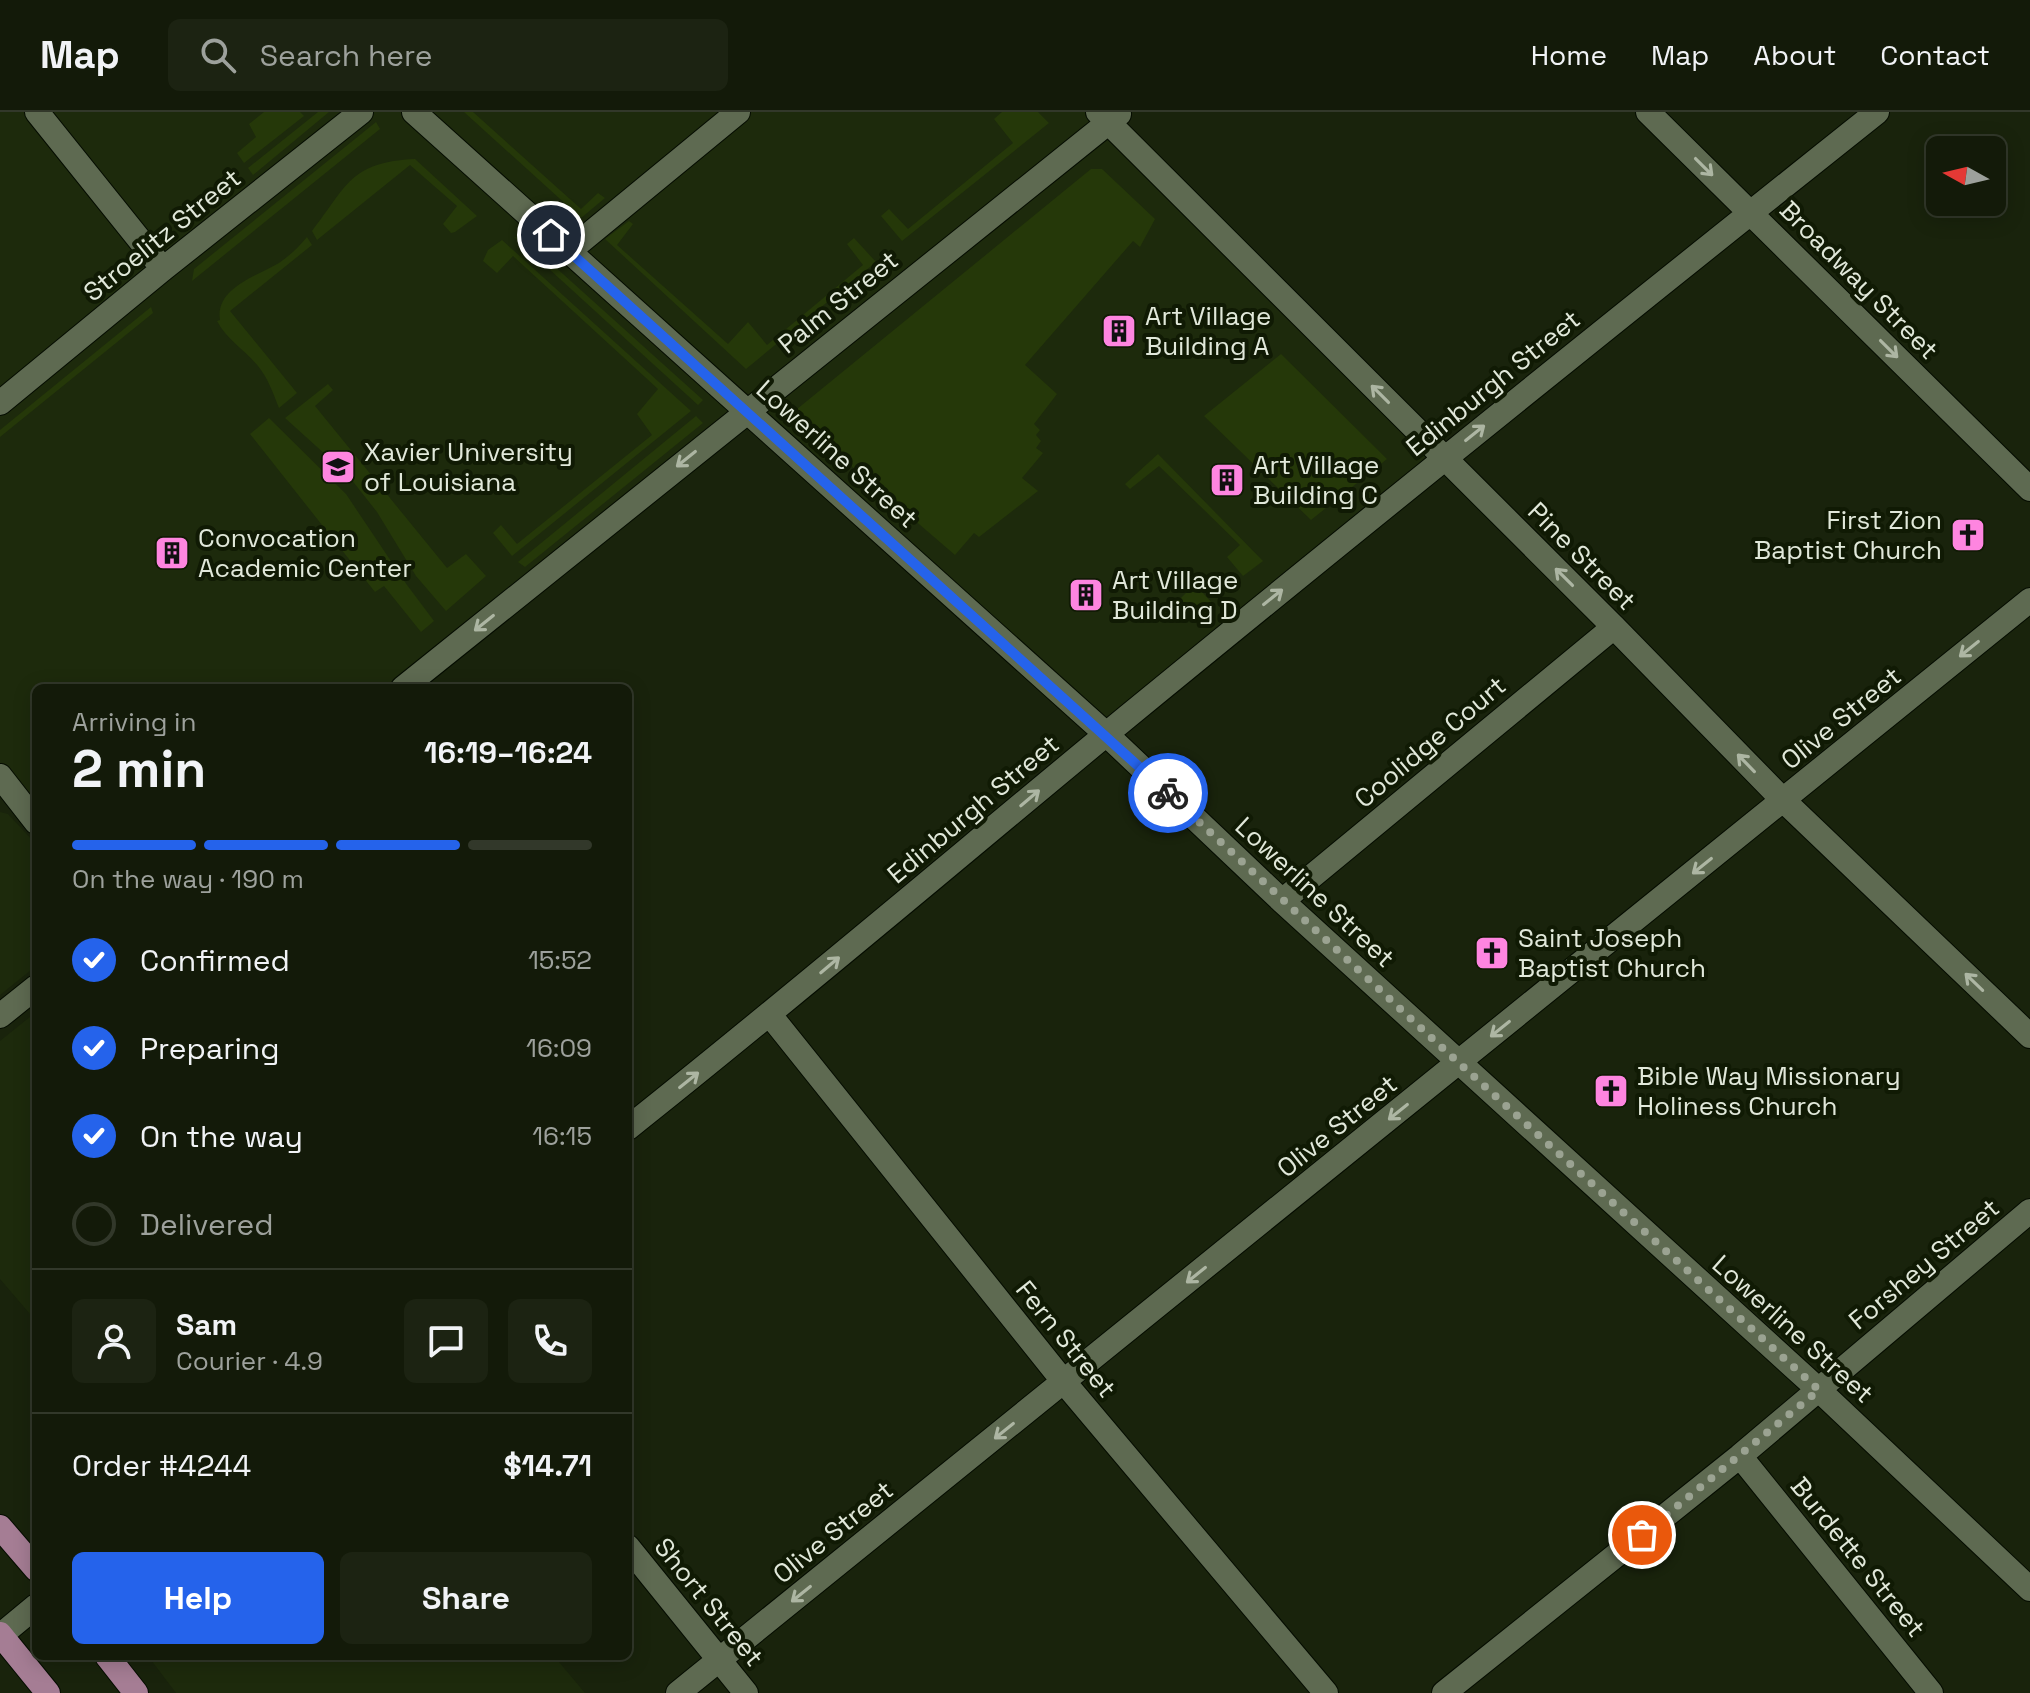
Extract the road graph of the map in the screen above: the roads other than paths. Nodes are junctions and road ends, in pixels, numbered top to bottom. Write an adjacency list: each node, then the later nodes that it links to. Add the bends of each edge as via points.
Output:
1 (37, 112): 10 (street)
2 (361, 112): 10 (street, Stroelitz Street)
3 (414, 112): 9 (street, Lowerline Street)
4 (738, 112): 9 (street)
5 (1648, 112): 8 (street, Broadway Street, one-way to 8)
6 (1877, 112): 8 (street, Edinburgh Street)
7 (1109, 115): 12 (street, Palm Street); 13 (street, Pine Street, one-way to 7)
8 (1750, 213): 13 (street, Edinburgh Street, one-way to 8); 14 (street, Broadway Street, one-way to 14)
9 (569, 251): 12 (street, Lowerline Street)
10 (163, 269): 11 (street, Stroelitz Street)
11 (0, 403)
12 (747, 410): 17 (street, Palm Street, one-way to 17); 18 (street, Lowerline Street)
13 (1443, 458): 16 (street, Pine Street, one-way to 13); 18 (street, Edinburgh Street, one-way to 13)
14 (2030, 489)
15 (2030, 600): 20 (street, Olive Street, one-way to 20)
16 (1614, 627): 20 (street, Pine Street, one-way to 16); 22 (street, Coolidge Court)
17 (408, 684)
18 (1106, 734): 22 (street, Lowerline Street); 24 (street, Edinburgh Street, one-way to 18)
19 (2, 784): 21 (street)
20 (1783, 800): 26 (street, Pine Street, one-way to 20); 27 (street, Olive Street, one-way to 27)
21 (32, 818)
22 (1282, 901): 27 (street, Lowerline Street)
23 (32, 990): 25 (street)
24 (770, 1015): 28 (street, Edinburgh Street, one-way to 24); 30 (street, Fern Street)
25 (0, 1016)
26 (2030, 1036)
27 (1459, 1063): 30 (street, Olive Street, one-way to 30); 31 (street, Lowerline Street)
28 (632, 1125)
29 (2030, 1211): 31 (street, Forshey Street)
30 (1064, 1382): 40 (street, Olive Street, one-way to 40); 45 (street, Fern Street)
31 (1819, 1390): 32 (street, Forshey Street); 36 (street, Lowerline Street)
32 (1740, 1456): 46 (street, Forshey Street); 47 (street, Burdette Street)
33 (0, 1527): 35 (main road)
34 (632, 1552): 40 (street, Short Street)
35 (32, 1564)
36 (2030, 1589)
37 (32, 1609): 38 (street)
38 (1, 1635): 41 (main road)
39 (110, 1660): 42 (main road)
40 (719, 1660): 43 (street, Olive Street); 44 (street, Short Street)
41 (48, 1693)
42 (136, 1693)
43 (678, 1693)
44 (746, 1693)
45 (1326, 1693)
46 (1444, 1693)
47 (1931, 1693)

